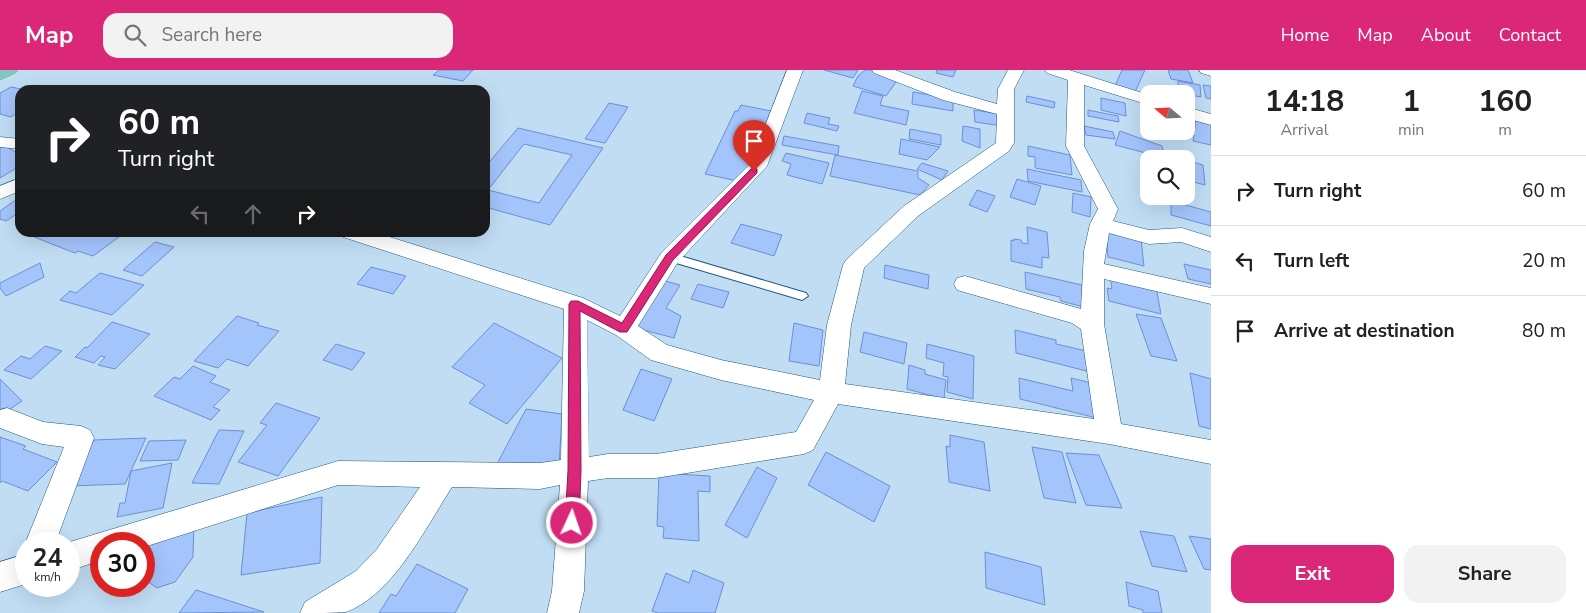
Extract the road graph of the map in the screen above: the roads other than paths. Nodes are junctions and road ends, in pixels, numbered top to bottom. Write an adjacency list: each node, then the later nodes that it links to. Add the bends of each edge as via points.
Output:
1 (10, 70): 8 (main road)
2 (795, 70): 20 (street, via 758,166)
3 (880, 70): 10 (street, via 955,98)
4 (1016, 70): 10 (street, via 1006,86)
5 (1207, 70): 6 (street)
6 (1211, 71)
7 (1067, 73): 9 (street); 17 (street, via 1074,143 1108,210)
8 (0, 75)
9 (1140, 97)
10 (1005, 111): 28 (street, via 1003,147 912,211 854,265 840,325)
11 (1195, 115): 12 (street)
12 (1211, 120)
13 (0, 142): 14 (street)
14 (15, 144)
15 (15, 186): 16 (street)
16 (0, 193)
17 (1100, 224): 19 (street, via 1149,237 1182,235); 21 (street)
18 (366, 237): 25 (street)
19 (1211, 245)
20 (670, 257): 23 (lane); 27 (street)
21 (1093, 268): 24 (street); 26 (street)
22 (965, 284): 26 (street, via 1080,317)
23 (802, 296)
24 (1211, 296)
25 (574, 304): 27 (street); 34 (street)
26 (1092, 324): 30 (street)
27 (624, 329): 28 (street, via 660,353 721,370)
28 (831, 393): 30 (street); 34 (street, via 804,442 656,466 608,466)
29 (7, 419): 36 (street, via 42,434 81,438)
30 (1109, 433): 31 (street)
31 (1183, 446): 32 (street); 33 (street)
32 (1211, 452)
33 (1211, 468)
34 (575, 471): 35 (street, via 540,476); 41 (street, via 568,591)
35 (444, 475): 37 (street, via 338,474); 40 (street, via 388,559 367,582)
36 (45, 532)
37 (148, 532)
38 (15, 572): 39 (street)
39 (0, 577)
40 (316, 613)
41 (563, 613)

